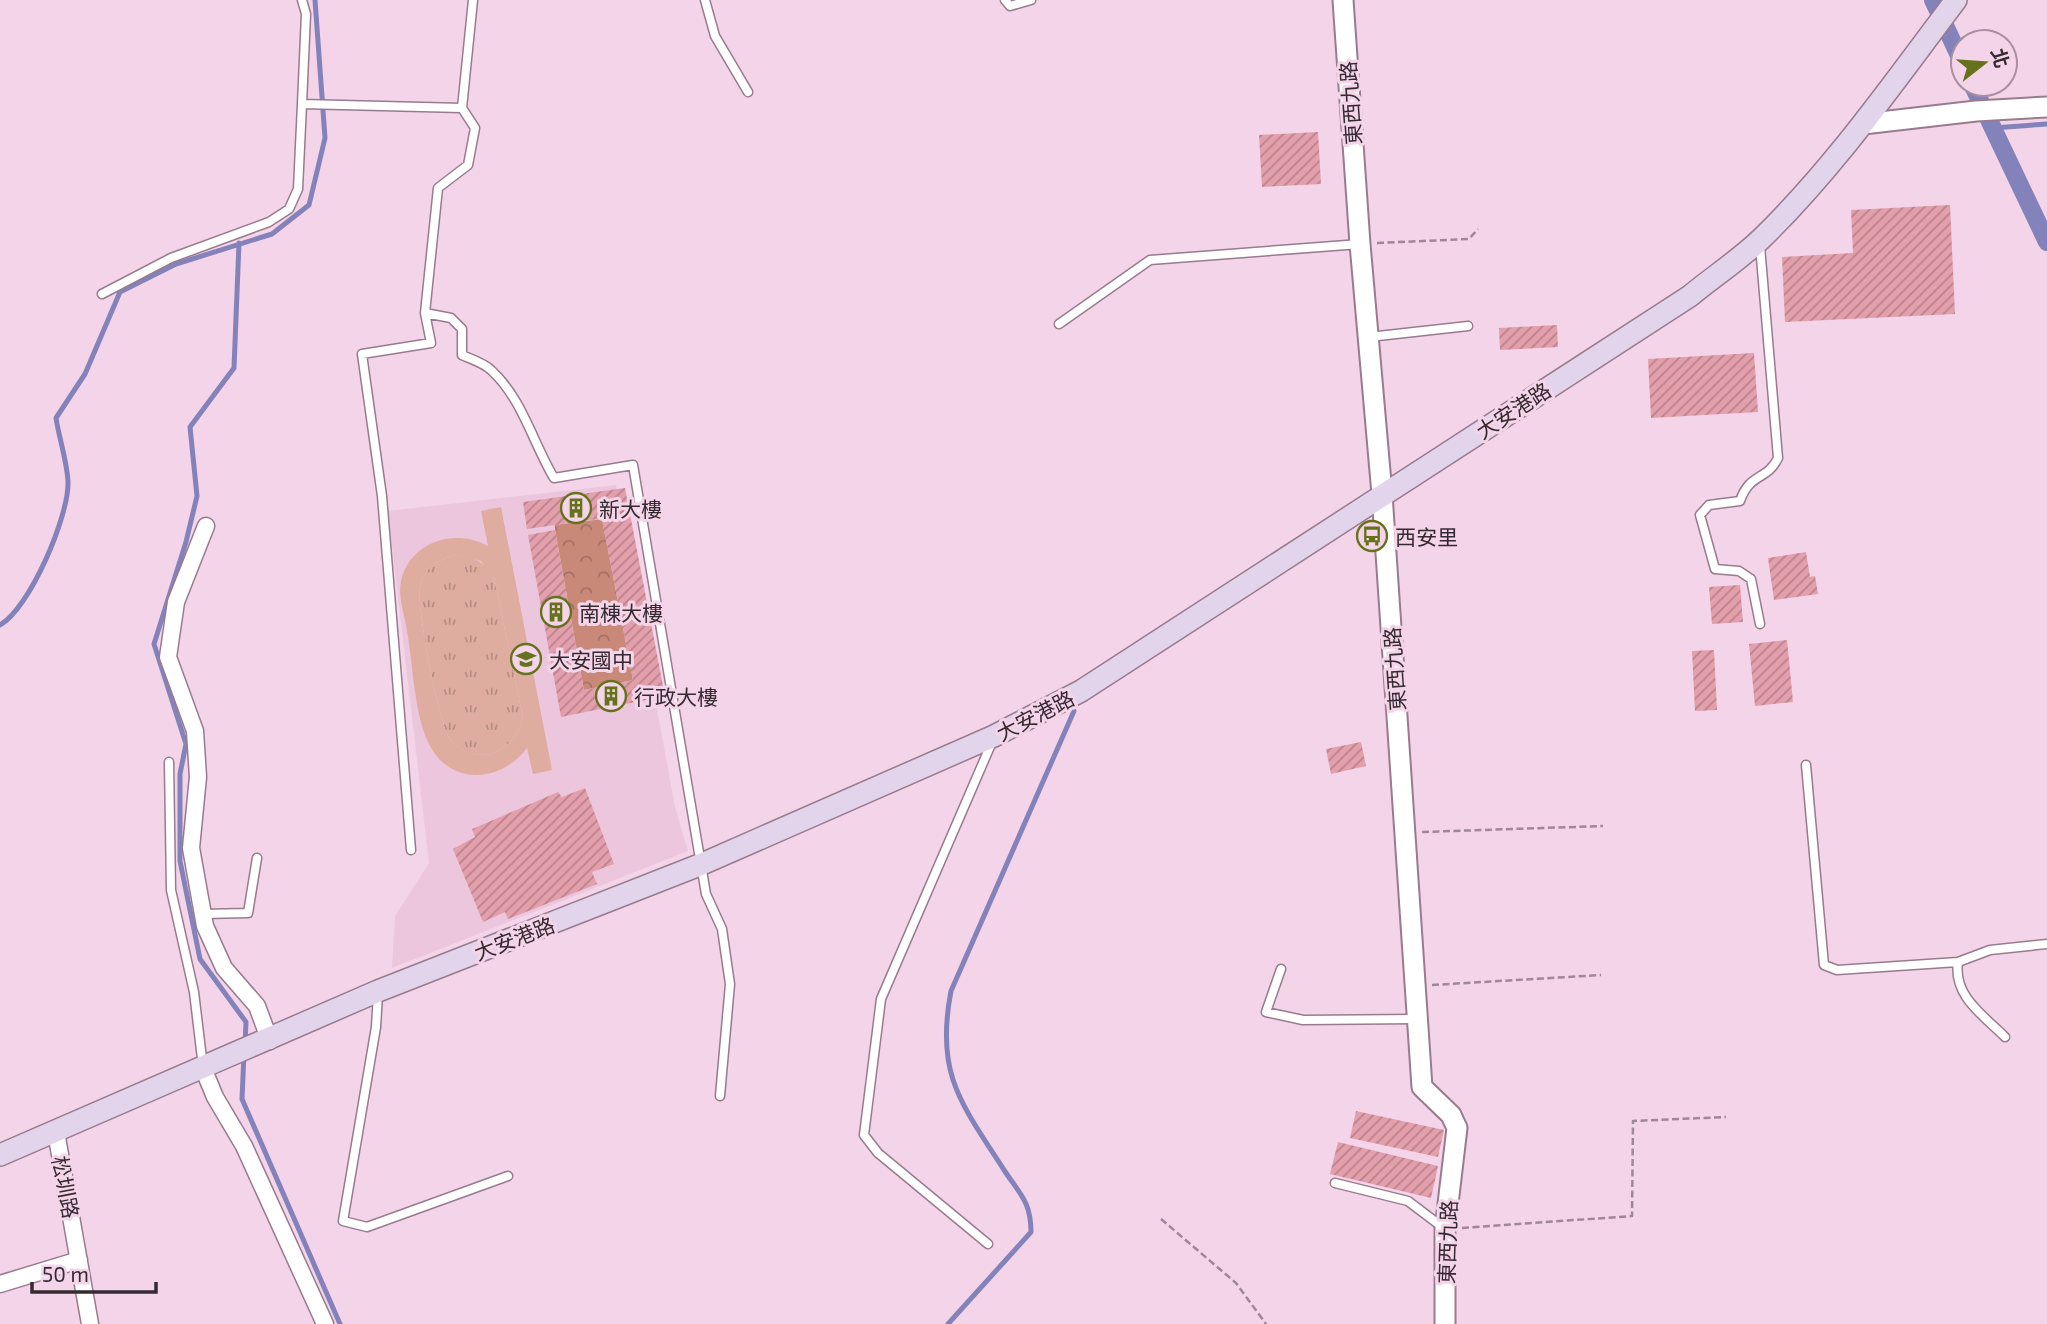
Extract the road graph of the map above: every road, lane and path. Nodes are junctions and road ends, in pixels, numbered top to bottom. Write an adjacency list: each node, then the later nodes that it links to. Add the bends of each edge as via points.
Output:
1 (302, 0): 9 (lane, via 306,14)
2 (473, 0): 11 (lane)
3 (705, 0): 8 (lane, via 715,36)
4 (1005, 0): 5 (lane, via 1010,6)
5 (1031, 0)
6 (1343, 0): 15 (street, 東西九路)
7 (1956, 0): 12 (main road, 大安港路)
8 (748, 92)
9 (305, 104): 11 (lane); 16 (lane, via 298,189 289,209 269,222 161,262)
10 (2047, 107): 12 (street)
11 (463, 108): 17 (lane, via 475,128 468,165 439,188)
12 (1863, 124): 14 (main road, 大安港路)
13 (1478, 229): 15 (path, via 1469,239)
14 (1760, 240): 21 (main road, 大安港路, via 1690,296); 23 (lane, via 1778,458 1773,468 1746,485 1740,501 1709,505 1700,515 1715,569 1739,572 1751,579)
15 (1360, 244): 18 (lane, via 1150,260); 20 (street, 東西九路)
16 (102, 294)
17 (425, 313): 29 (lane, via 431,343 362,354 382,496); 31 (lane, via 451,318 462,329 462,355 491,369 520,408 555,478 633,465)
18 (1059, 324)
19 (1468, 326): 20 (lane)
20 (1369, 337): 21 (street, 東西九路)
21 (1382, 494): 24 (main road, 大安港路, via 1081,691); 28 (street, 東西九路)
22 (206, 526): 32 (street, via 176,601 167,657 195,731 198,777 191,848)
23 (1760, 624)
24 (994, 736): 31 (main road, 大安港路); 51 (lane, via 881,999 864,1135 878,1153)
25 (169, 762): 42 (lane, via 171,890 194,992)
26 (1806, 765): 34 (lane, via 1824,965 1837,971)
27 (1603, 826): 28 (path)
28 (1404, 832): 37 (street, 東西九路)
29 (411, 850)
30 (257, 858): 32 (lane, via 248,913)
31 (702, 864): 38 (main road, 大安港路); 43 (lane, via 706,894 722,929 730,985)
32 (203, 914): 41 (street, via 224,968 257,1006)
33 (2047, 944): 34 (lane, via 1990,950)
34 (1958, 962): 40 (lane, via 1956,977 1963,996)
35 (1281, 968): 39 (lane, via 1266,1012 1303,1020)
36 (1601, 975): 37 (path)
37 (1415, 986): 39 (street, 東西九路)
38 (378, 991): 41 (main road, 大安港路); 47 (lane, via 343,1221 367,1227)
39 (1418, 1019): 50 (street, 東西九路, via 1422,1087 1451,1115 1457,1128)
40 (2006, 1037)
41 (270, 1041): 42 (main road, 大安港路)
42 (203, 1068): 45 (main road, 大安港路); 55 (street)
43 (720, 1096)
44 (1726, 1117): 50 (path, via 1633,1121 1632,1216)
45 (56, 1132): 46 (main road, 大安港路); 52 (street, 松圳路)
46 (0, 1154)
47 (508, 1176)
48 (1335, 1183): 50 (lane, via 1408,1201)
49 (1161, 1219): 56 (path, via 1236,1283)
50 (1445, 1229): 57 (street, 東西九路)
51 (988, 1244)
52 (79, 1260): 53 (street); 54 (street, 松圳路)
53 (0, 1284)
54 (90, 1324)
55 (325, 1324)
56 (1266, 1324)
57 (1445, 1324)

